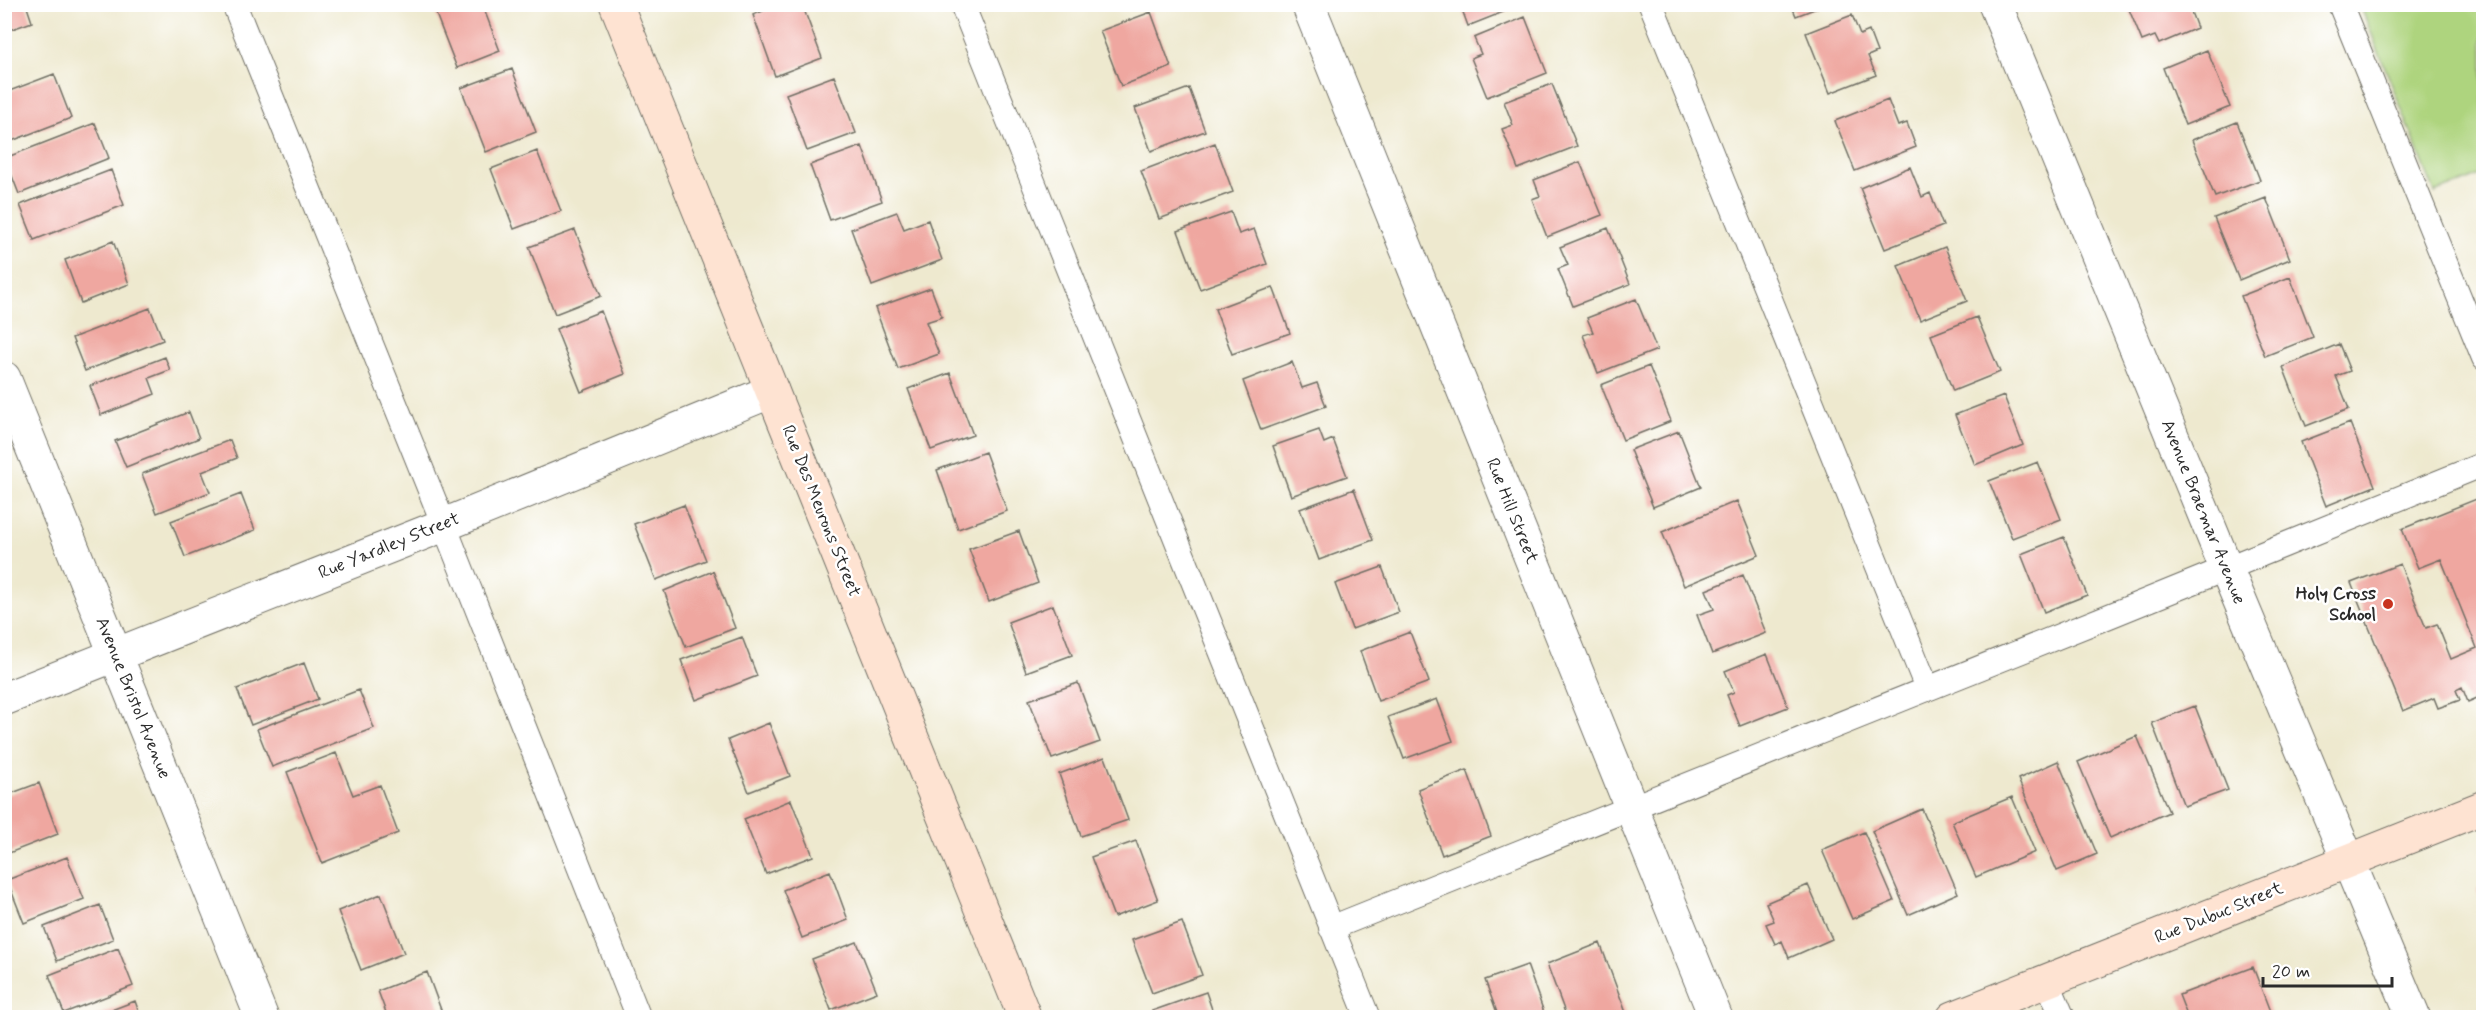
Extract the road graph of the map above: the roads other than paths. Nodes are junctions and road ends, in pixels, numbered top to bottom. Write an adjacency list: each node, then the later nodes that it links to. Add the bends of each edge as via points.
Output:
1 (234, 4): 12 (lane)
2 (616, 4): 10 (street, Rue Des Meurons Street)
3 (962, 4): 20 (lane)
4 (1308, 4): 17 (street, Rue Hill Street)
5 (1651, 4): 15 (lane)
6 (1995, 4): 13 (street, Avenue Braemar Avenue)
7 (2340, 4): 8 (lane)
8 (2484, 358)
9 (4, 378): 14 (street, Avenue Bristol Avenue)
10 (772, 391): 12 (street, Rue Yardley Street); 24 (street, Rue Des Meurons Street)
11 (2484, 464): 13 (lane)
12 (444, 525): 14 (street, Rue Yardley Street); 23 (lane)
13 (2226, 570): 15 (lane); 19 (street, Avenue Braemar Avenue)
14 (115, 654): 16 (street, Rue Yardley Street); 22 (street, Avenue Bristol Avenue)
15 (1927, 688): 17 (lane)
16 (4, 699)
17 (1630, 805): 20 (lane); 26 (street, Rue Hill Street)
18 (2484, 807): 19 (street, Rue Dubuc Street)
19 (2350, 861): 21 (street, Rue Dubuc Street); 29 (street, Avenue Braemar Avenue)
20 (1331, 928): 25 (lane)
21 (2048, 981): 27 (street, Rue Dubuc Street); 28 (lane)
22 (262, 1017)
23 (639, 1017)
24 (1025, 1017)
25 (1368, 1017)
26 (1716, 1017)
27 (1953, 1017)
28 (2062, 1017)
29 (2415, 1017)

